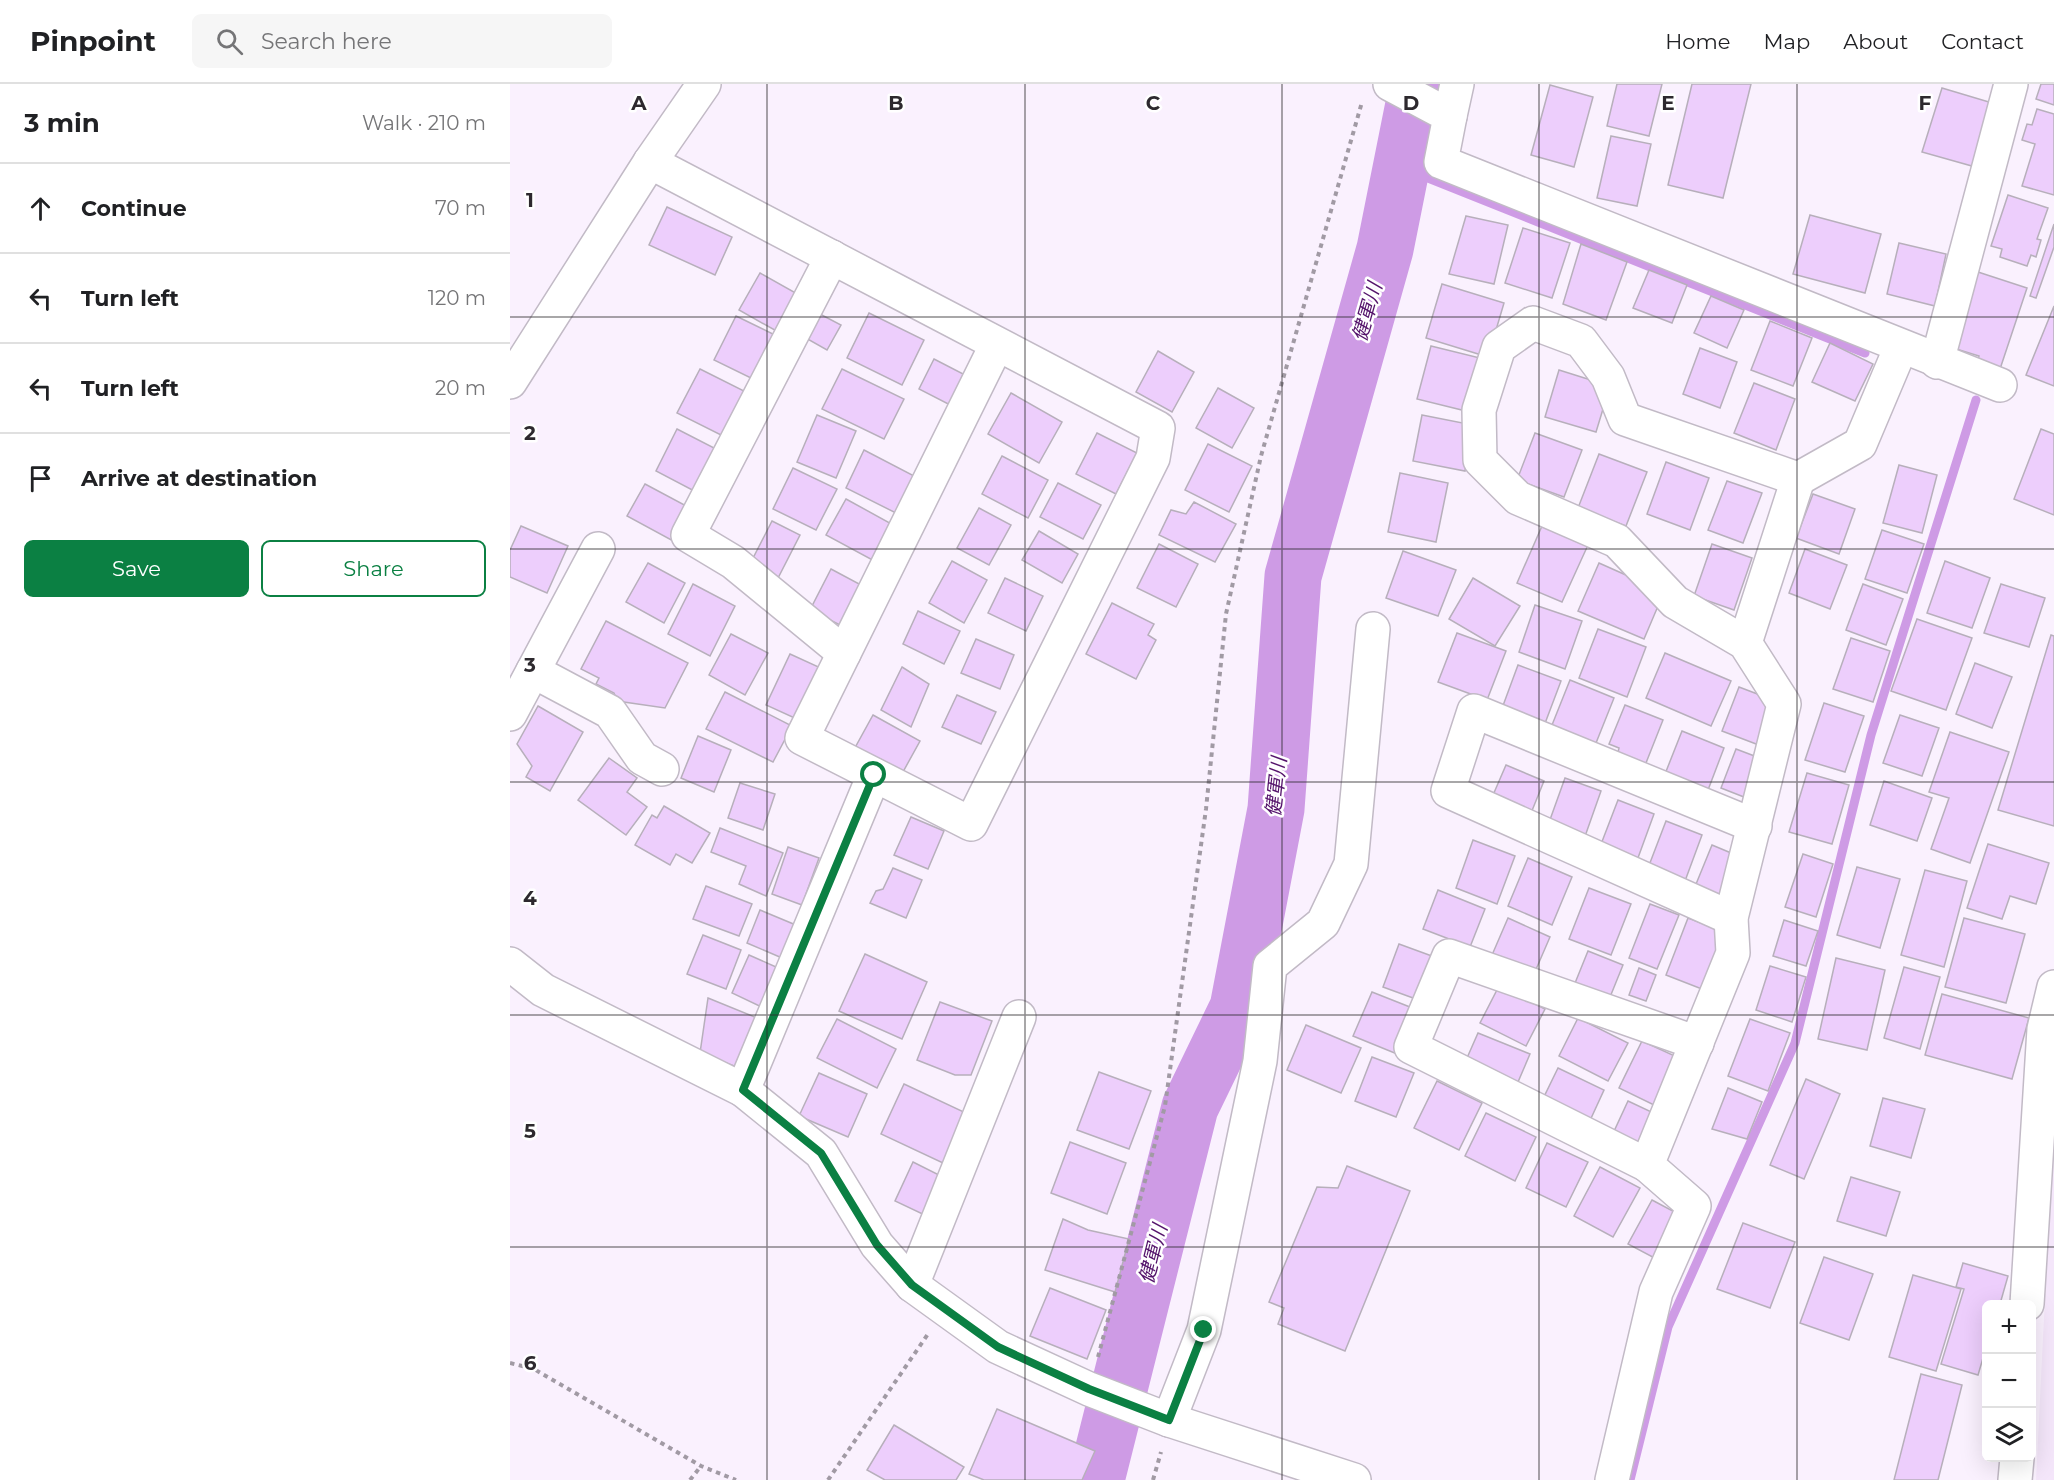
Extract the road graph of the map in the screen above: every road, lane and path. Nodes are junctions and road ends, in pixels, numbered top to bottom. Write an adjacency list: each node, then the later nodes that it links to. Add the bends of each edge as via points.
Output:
1 (704, 84): 6 (street)
2 (1457, 84): 5 (street)
3 (2011, 84): 10 (street)
4 (1377, 90): 5 (street); 34 (path, via 1262,456 1226,614 1206,809 1165,1106)
5 (1450, 116): 9 (street, via 1441,162)
6 (650, 162): 7 (street); 11 (street)
7 (832, 257): 8 (street); 17 (street, via 688,535 733,562)
8 (997, 344): 17 (street); 21 (street, via 1158,428 1153,458 971,824)
9 (1901, 347): 10 (street); 13 (street, via 1860,444)
10 (1936, 362): 12 (street)
11 (510, 382)
12 (2000, 385)
13 (1798, 479): 16 (street); 16 (street, via 1625,419 1608,377 1581,341 1533,323 1499,347 1479,410 1480,460 1518,498 1617,541 1675,602)
14 (598, 549): 18 (street)
15 (1373, 629): 35 (street, via 1351,864 1323,923 1270,966 1260,1061 1204,1330)
16 (1746, 643): 22 (street, via 1784,704)
17 (844, 653): 21 (street, via 802,738)
18 (533, 670): 19 (street); 20 (street, via 610,711 642,758)
19 (510, 714)
20 (662, 769)
21 (874, 775): 28 (street)
22 (1755, 826): 23 (street); 23 (street, via 1474,711 1448,791)
23 (1731, 918): 27 (street, via 1733,953)
24 (510, 964): 28 (street, via 543,990)
25 (2054, 987): 31 (street, via 2044,1029)
26 (1019, 1017): 30 (street)
27 (1697, 1042): 29 (street); 29 (street, via 1449,956 1411,1047)
28 (743, 1090): 30 (street, via 821,1153 877,1245)
29 (1647, 1165): 42 (street, via 1694,1206 1656,1292)
30 (912, 1285): 32 (street)
31 (2027, 1300)
32 (945, 1309): 34 (street, via 998,1347); 40 (path)
33 (510, 1363): 37 (path, via 534,1369)
34 (1089, 1389): 35 (street)
35 (1169, 1420): 41 (street)
36 (2017, 1462): 43 (street)
37 (701, 1466): 38 (path); 39 (path)
38 (690, 1480)
39 (736, 1480)
40 (828, 1480)
41 (1354, 1480)
42 (1612, 1480)
43 (2015, 1480)

